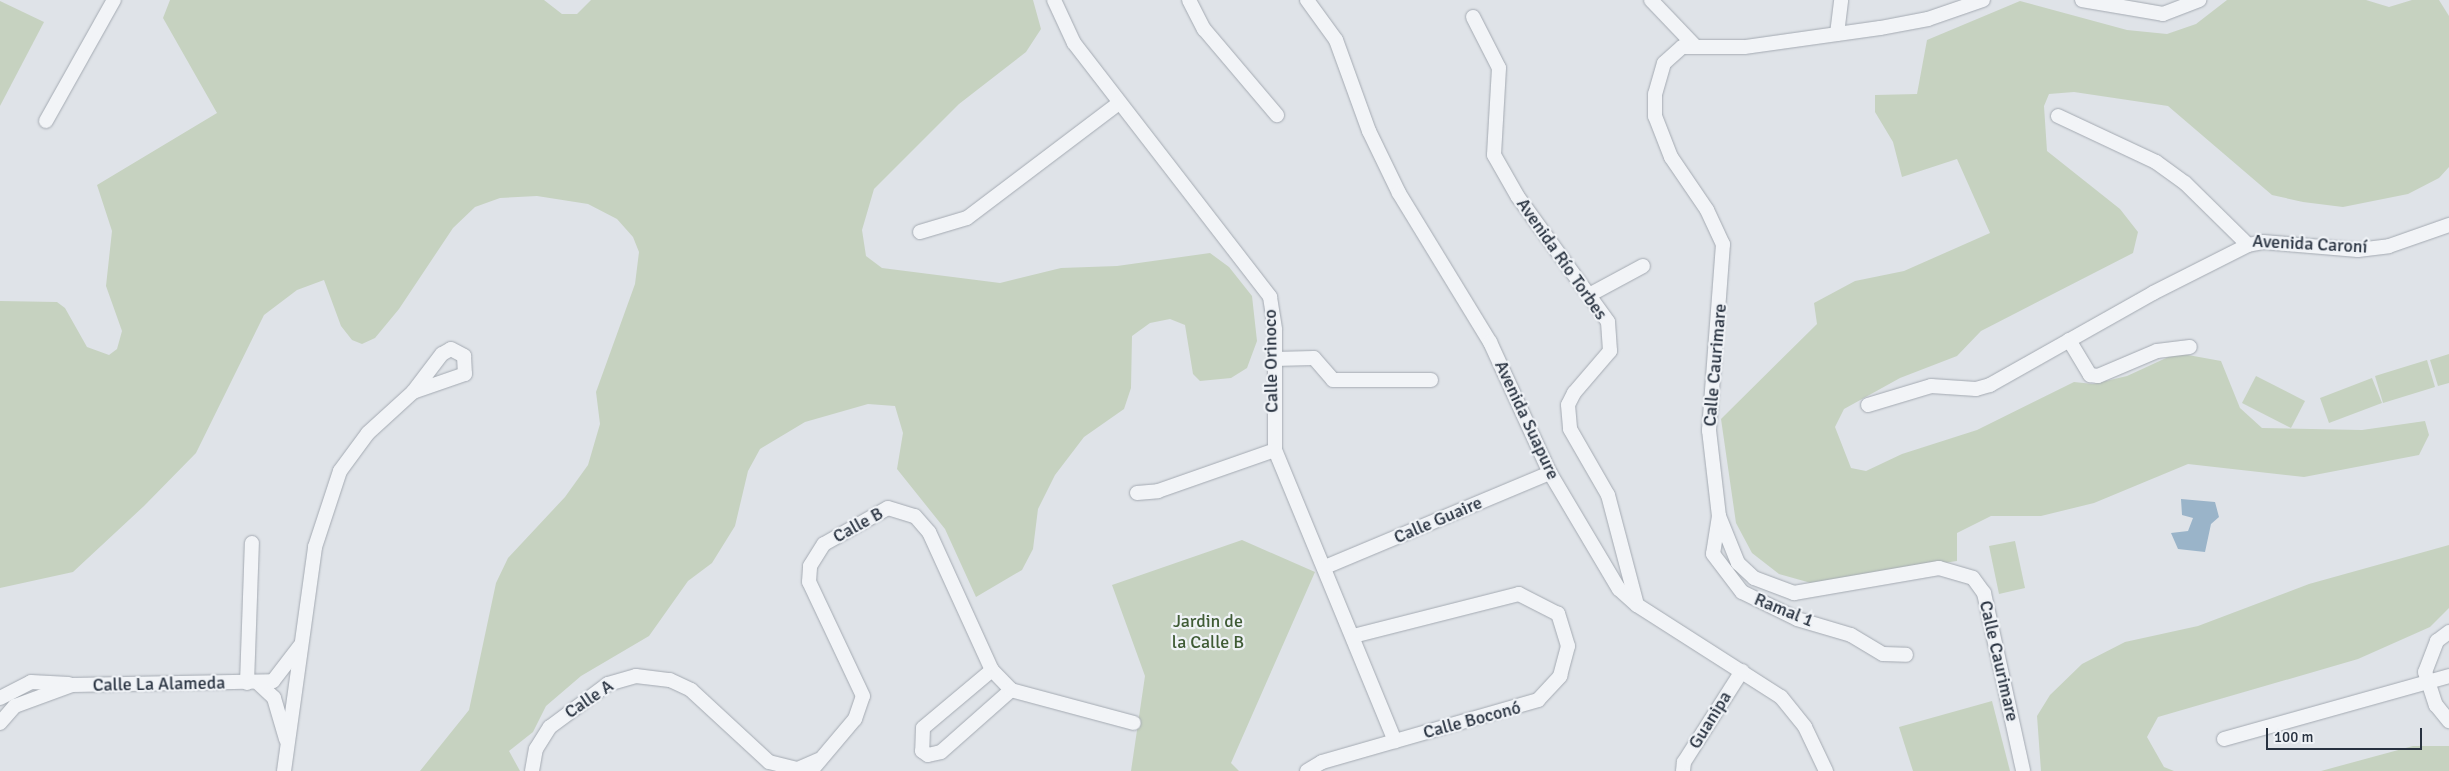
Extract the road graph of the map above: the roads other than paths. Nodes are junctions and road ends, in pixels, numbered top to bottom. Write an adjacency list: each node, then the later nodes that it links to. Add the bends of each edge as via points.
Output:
1 (114, 0): 16 (street)
2 (1054, 0): 13 (street, Calle Orinoco, via 1070,36)
3 (1189, 0): 14 (street, via 1204,29)
4 (1307, 0): 29 (street, Avenida Suapure, via 1336,40 1369,131 1399,193 1490,342)
5 (1651, 0): 12 (street)
6 (1841, 0): 11 (street)
7 (1982, 0): 11 (street, Calle Caurimare, via 1928,19)
8 (2082, 0): 9 (street, via 2163,14 2178,12)
9 (2199, 0)
10 (1473, 17): 21 (street, Avenida Río Torbes, via 1499,68 1494,155 1518,197)
11 (1837, 34): 12 (street, Calle Caurimare, via 1744,47)
12 (1694, 46): 31 (street, Calle Caurimare, via 1672,52 1664,63 1655,94 1655,116 1671,157 1707,210 1723,244 1709,430)
13 (1119, 103): 18 (street, via 967,218); 24 (street, Calle Orinoco, via 1263,284 1273,309)
14 (1277, 115)
15 (2058, 116): 19 (street, Avenida Caroní, via 2156,162 2185,183)
16 (46, 121)
17 (2449, 225): 19 (street, Avenida Caroní, via 2389,246 2358,250 2263,242)
18 (920, 232)
19 (2248, 245): 22 (street)
20 (1642, 266): 21 (street)
21 (1591, 294): 34 (street, Avenida Río Torbes, via 1608,322 1610,351 1574,393 1568,405 1570,429 1608,495)
22 (2069, 340): 23 (street, via 2090,375 2098,376 2157,350); 27 (street, via 1990,385 1976,389 1931,386)
23 (2190, 347)
24 (1274, 359): 25 (street, via 1314,358 1333,380); 28 (street, Calle Orinoco)
25 (1431, 380)
26 (413, 392): 37 (street, via 368,433 340,471 320,522)
27 (1868, 405)
28 (1275, 450): 30 (street, via 1158,491); 33 (street, Calle Orinoco)
29 (1550, 473): 33 (street, Calle Guaire); 34 (street, Avenida Suapure, via 1619,589)
30 (1137, 493)
31 (1719, 516): 38 (street, Ramal 1, via 1713,554 1742,592 1797,619 1851,635 1882,654); 62 (street, Calle Caurimare, via 1738,563 1754,578 1773,588 1818,591 1939,568 1972,578 1984,593)
32 (252, 543): 43 (street)
33 (1325, 567): 36 (street, Calle Orinoco)
34 (1637, 605): 40 (street, Avenida Suapure)
35 (2449, 632): 42 (street, via 2428,660)
36 (1353, 636): 52 (street, Calle Orinoco); 52 (street, Calle Boconó, via 1519,594 1546,604 1558,614 1565,630 1566,663 1551,690 1538,700)
37 (303, 641): 43 (street, Calle La Alameda, via 273,681); 54 (street)
38 (1906, 655)
39 (992, 670): 45 (street, Calle B); 45 (street, via 923,728 922,751 928,755 941,752); 53 (street, Calle B, via 929,532 906,512 879,510 816,550 808,574 863,696 855,719)
40 (1742, 672): 60 (street, Guanipa, via 1684,762); 61 (street, Avenida Suapure, via 1781,697 1799,717)
41 (2449, 676): 42 (street)
42 (2425, 682): 48 (street); 51 (street)
43 (252, 683): 44 (street, Calle La Alameda); 54 (street, via 274,698)
44 (72, 685): 46 (street, Calle La Alameda, via 31,682); 47 (street, Calle La Alameda)
45 (1011, 690): 50 (street)
46 (4, 695): 47 (street)
47 (15, 706): 49 (street, Calle La Alameda)
48 (2449, 721)
49 (0, 723)
50 (1134, 723)
51 (2224, 739)
52 (1395, 741): 59 (street, Calle Boconó, via 1322,762)
53 (824, 754): 55 (street, Calle A, via 798,768); 58 (street, Calle B)
54 (288, 756): 56 (street)
55 (770, 766): 57 (street, Calle A, via 690,690 670,680 636,676 608,684 550,727 536,749)
56 (284, 771)
57 (532, 771)
58 (811, 771)
59 (1307, 771)
60 (1683, 771)
61 (1826, 771)
62 (2022, 771)

